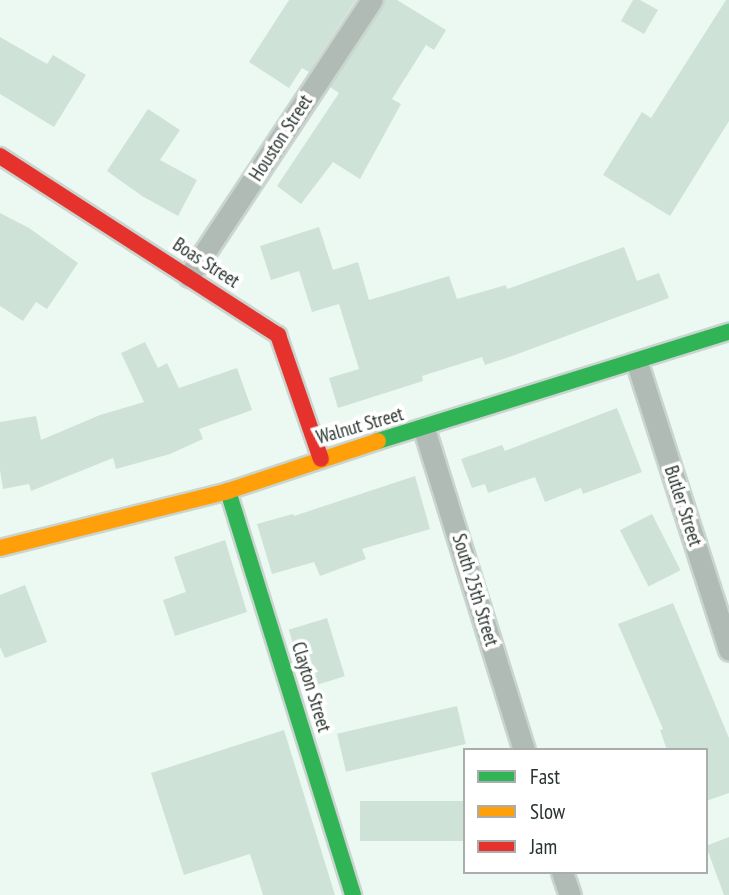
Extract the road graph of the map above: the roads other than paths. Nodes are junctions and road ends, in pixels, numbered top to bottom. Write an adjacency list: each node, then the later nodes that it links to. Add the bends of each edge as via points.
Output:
1 (372, 0): 3 (street, Houston Street)
2 (0, 156): 3 (street, Boas Street)
3 (189, 276): 7 (street, Boas Street, via 278,335)
4 (729, 332): 5 (street, Walnut Street)
5 (637, 363): 6 (street, Walnut Street); 10 (street, Butler Street)
6 (424, 429): 7 (street, Walnut Street); 11 (street, South 25th Street)
7 (321, 459): 8 (street, Walnut Street)
8 (229, 491): 9 (street, Walnut Street); 13 (street, Clayton Street)
9 (0, 548)
10 (729, 650)
11 (523, 748)
12 (563, 874): 14 (street)
13 (354, 895)
14 (570, 895)

